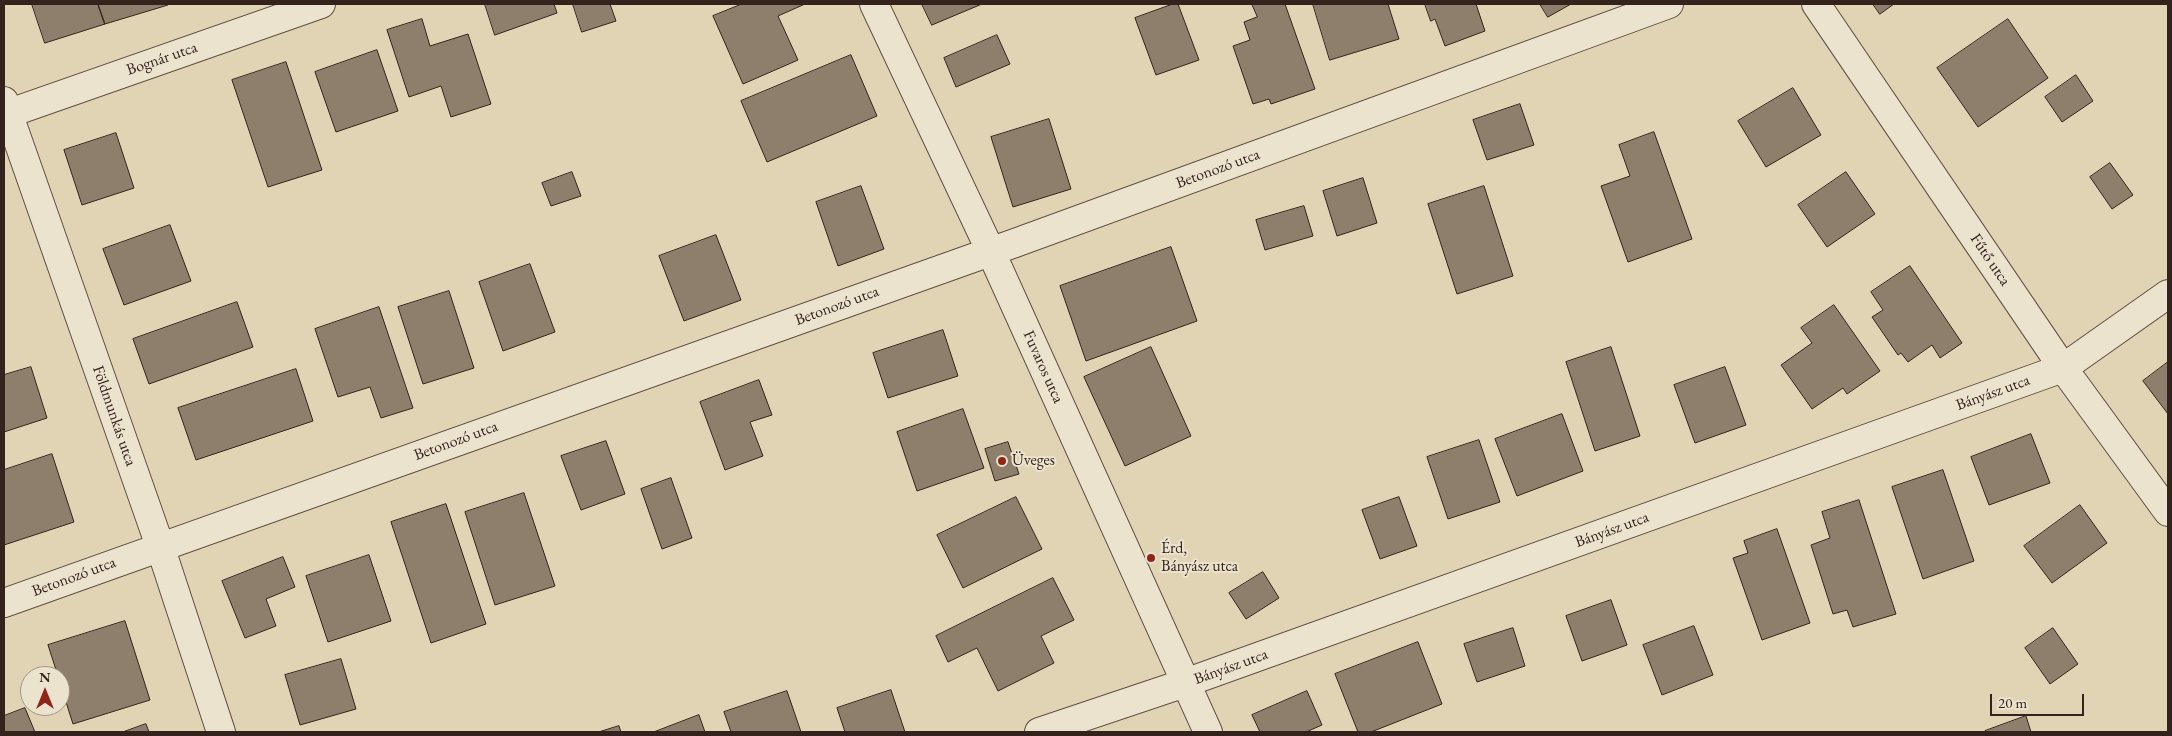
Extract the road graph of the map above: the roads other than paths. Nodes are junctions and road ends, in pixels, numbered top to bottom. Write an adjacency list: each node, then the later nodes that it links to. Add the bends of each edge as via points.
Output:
1 (321, 4): 5 (street, Bognár utca)
2 (874, 4): 6 (street, Fuvaros utca)
3 (1669, 4): 6 (street, Betonozó utca)
4 (1816, 4): 8 (street, Fűtő utca)
5 (5, 110): 10 (street, Földmunkás utca)
6 (991, 252): 10 (street, Betonozó utca); 12 (street, Fuvaros utca)
7 (2168, 294): 8 (street, Bányász utca)
8 (2063, 368): 9 (street, Fűtő utca); 12 (street, Bányász utca)
9 (2168, 512)
10 (160, 546): 11 (street, Betonozó utca); 13 (street, Földmunkás utca)
11 (4, 603)
12 (1185, 683): 14 (street, Bányász utca); 15 (street, Fuvaros utca)
13 (221, 732)
14 (1039, 732)
15 (1208, 732)

